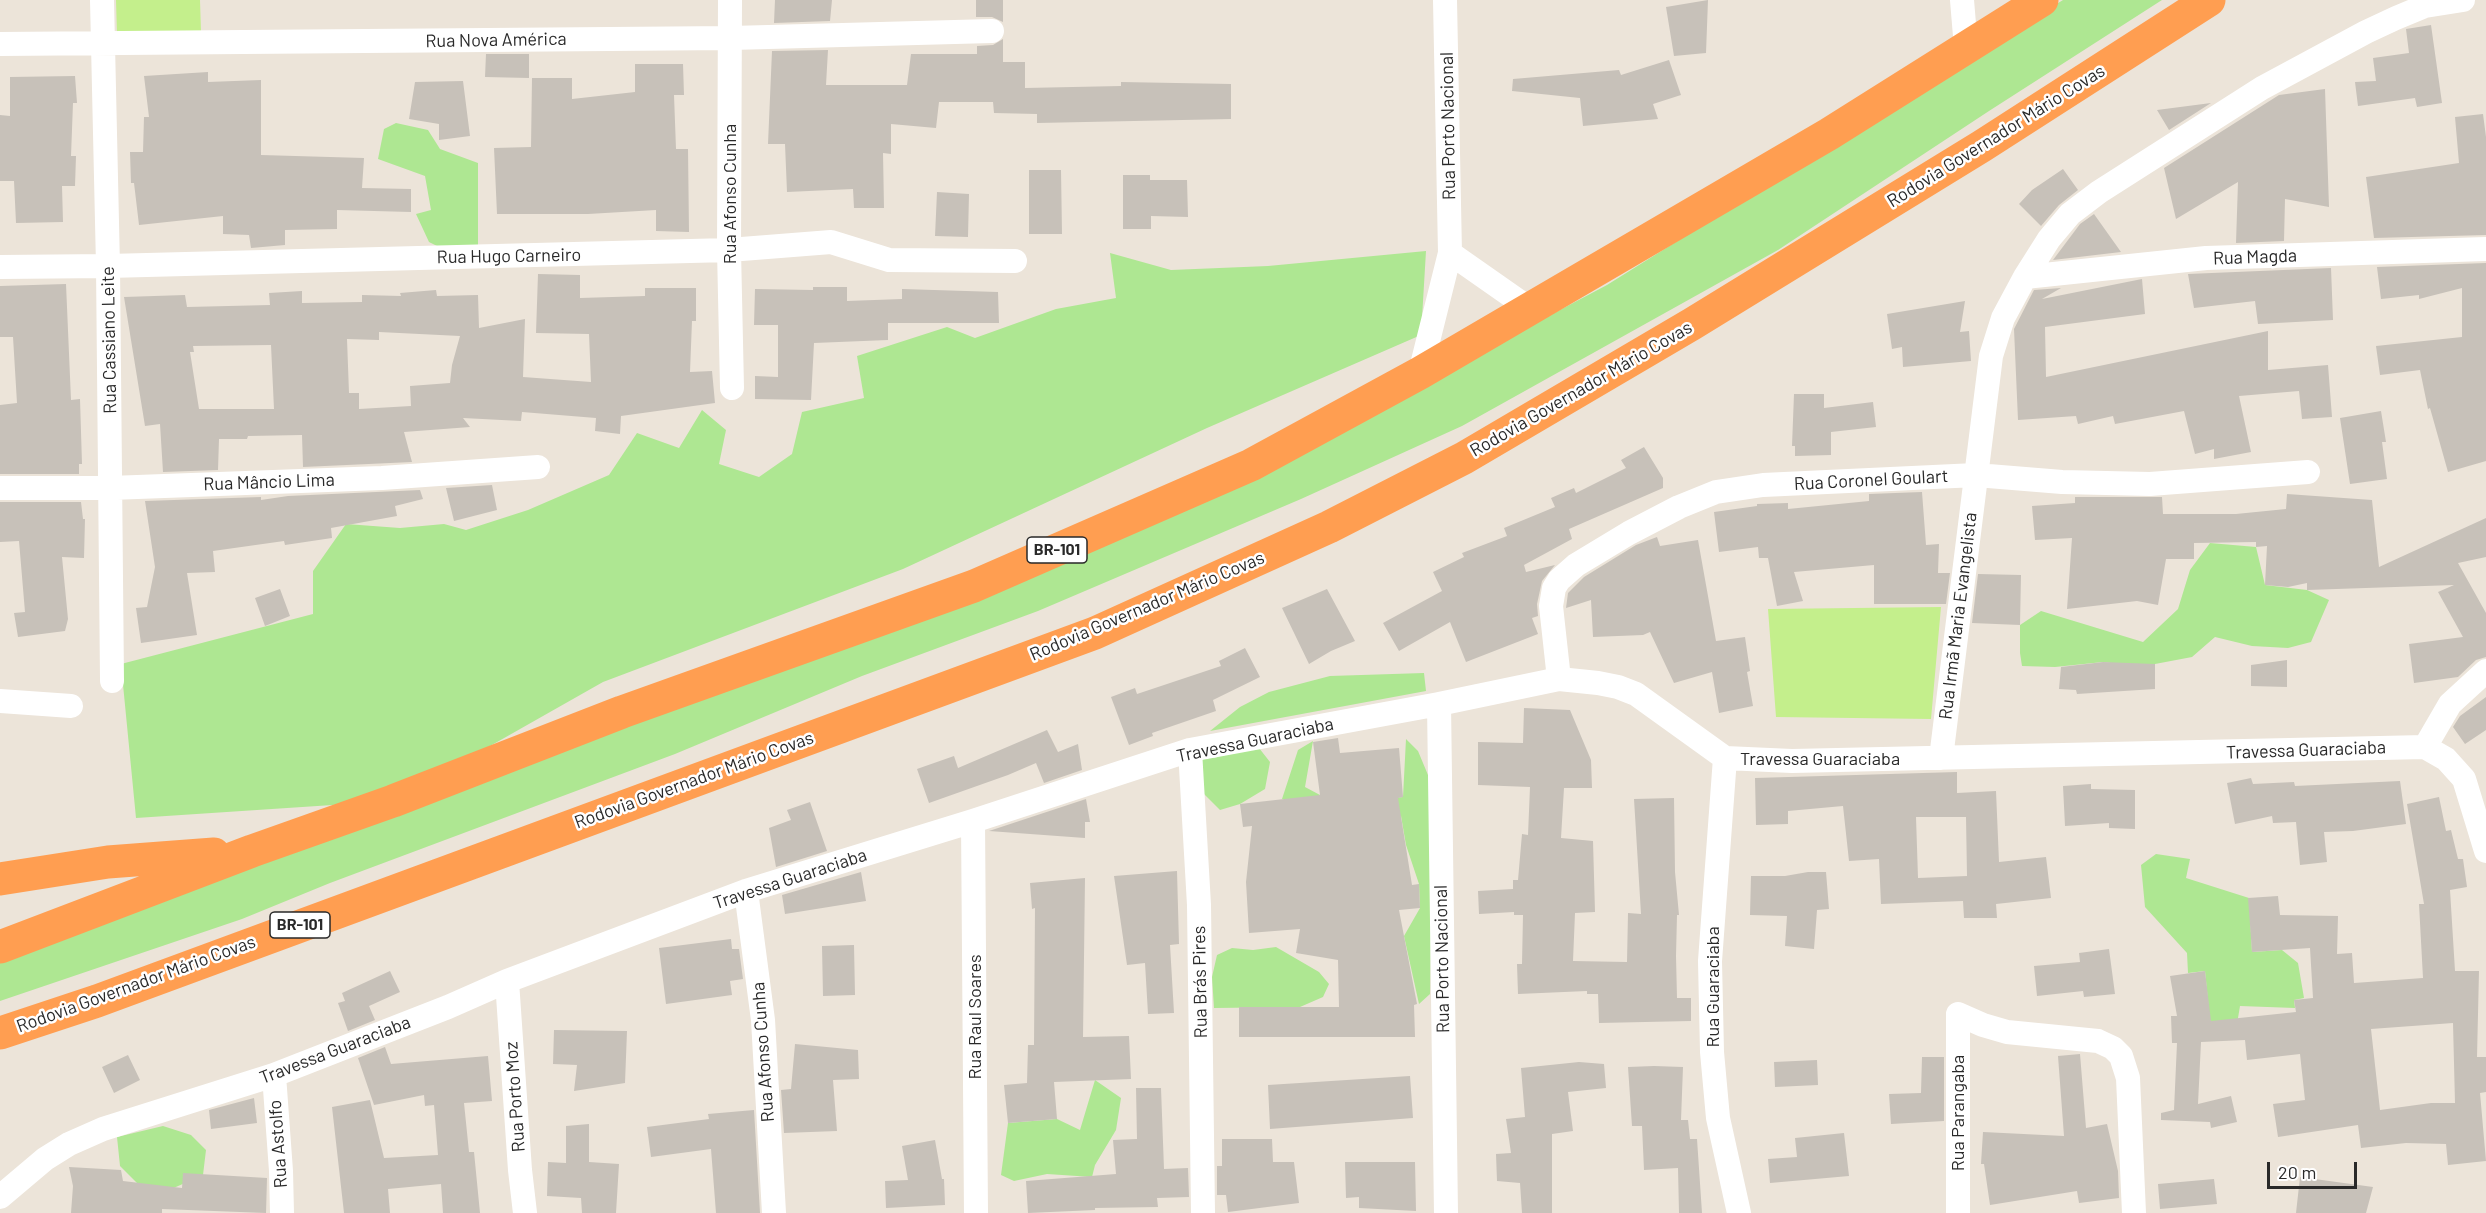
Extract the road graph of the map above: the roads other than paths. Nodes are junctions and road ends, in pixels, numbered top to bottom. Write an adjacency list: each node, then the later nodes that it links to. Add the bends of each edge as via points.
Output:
1 (102, 0): 10 (street, Rua Cassiano Leite)
2 (730, 0): 9 (street, Rua Afonso Cunha)
3 (1445, 0): 15 (street, Rua Porto Nacional)
4 (1962, 0): 12 (street)
5 (2042, 0): 12 (highway, BR-101)
6 (2209, 0): 45 (highway, Rodovia Governador Mário Covas / BR-101, via 1982,146 1692,324 1464,458 1329,527 1095,633 98,1002)
7 (2463, 0): 19 (street, Rua Irmã Maria Evangelista, via 2425,6 2396,18 2252,94 2070,214)
8 (992, 31): 9 (street, Rua Nova América)
9 (731, 38): 10 (street, Rua Nova América); 14 (street, Rua Afonso Cunha)
10 (104, 42): 11 (street, Rua Nova América); 17 (street, Rua Cassiano Leite)
11 (0, 44)
12 (1966, 48): 20 (highway, BR-101, via 1819,140)
13 (2486, 249): 19 (street, Rua Magda, via 2206,258)
14 (729, 250): 16 (street, Rua Hugo Carneiro, via 831,242 889,260); 17 (street, Rua Hugo Carneiro); 22 (street, Rua Afonso Cunha)
15 (1450, 253): 20 (street); 21 (street, Rua Porto Nacional)
16 (1015, 261)
17 (108, 266): 18 (street, Rua Hugo Carneiro); 27 (street, Rua Cassiano Leite)
18 (0, 267)
19 (2025, 277): 25 (street, Rua Irmã Maria Evangelista, via 2003,318 1991,356)
20 (1530, 309): 21 (highway, BR-101)
21 (1420, 373): 39 (highway, BR-101, via 1251,465 974,586 622,712)
22 (732, 388)
23 (538, 467): 27 (street, Rua Mâncio Lima, via 382,478)
24 (2308, 472): 25 (street, Rua Coronel Goulart, via 2150,484)
25 (1976, 475): 29 (street, Rua Coronel Goulart, via 1763,485 1716,492 1679,507 1620,538 1559,580 1551,606); 37 (street, Rua Irmã Maria Evangelista)
26 (0, 488): 27 (street, Rua Mâncio Lima)
27 (110, 488): 30 (street, Rua Cassiano Leite)
28 (2486, 671): 34 (street, via 2450,704)
29 (1559, 679): 32 (street, Travessa Guaraciaba); 36 (street, Travessa Guaraciaba, via 1598,682 1636,694)
30 (112, 681)
31 (0, 702): 33 (street)
32 (1439, 704): 35 (street, Travessa Guaraciaba); 53 (street, Rua Porto Nacional)
33 (71, 706)
34 (2426, 747): 37 (street, Travessa Guaraciaba); 40 (street, via 2464,779)
35 (1190, 750): 38 (street, Travessa Guaraciaba); 52 (street, Rua Brás Pires, via 1199,905)
36 (1725, 758): 37 (street, Travessa Guaraciaba); 54 (street, Rua Guaraciaba, via 1710,961 1712,1052 1718,1118)
37 (1941, 758)
38 (973, 821): 42 (street, Travessa Guaraciaba); 51 (street, Rua Raul Soares)
39 (252, 851): 41 (highway, via 108,862); 43 (highway, BR-101)
40 (2486, 851)
41 (0, 879)
42 (746, 891): 44 (street, Travessa Guaraciaba); 50 (street, Rua Afonso Cunha, via 763,1020)
43 (0, 946)
44 (507, 981): 46 (street, Travessa Guaraciaba, via 448,1008); 49 (street, Rua Porto Moz)
45 (0, 1033)
46 (273, 1075): 47 (street, Travessa Guaraciaba, via 103,1129 69,1144); 48 (street, Rua Astolfo)
47 (0, 1197)
48 (282, 1213)
49 (525, 1213)
50 (774, 1213)
51 (976, 1213)
52 (1203, 1213)
53 (1446, 1213)
54 (1739, 1213)
55 (1958, 1213): 56 (street, Rua Parangaba, via 1958,1014 2007,1032 2098,1041 2121,1056 2128,1078)
56 (2134, 1213)

